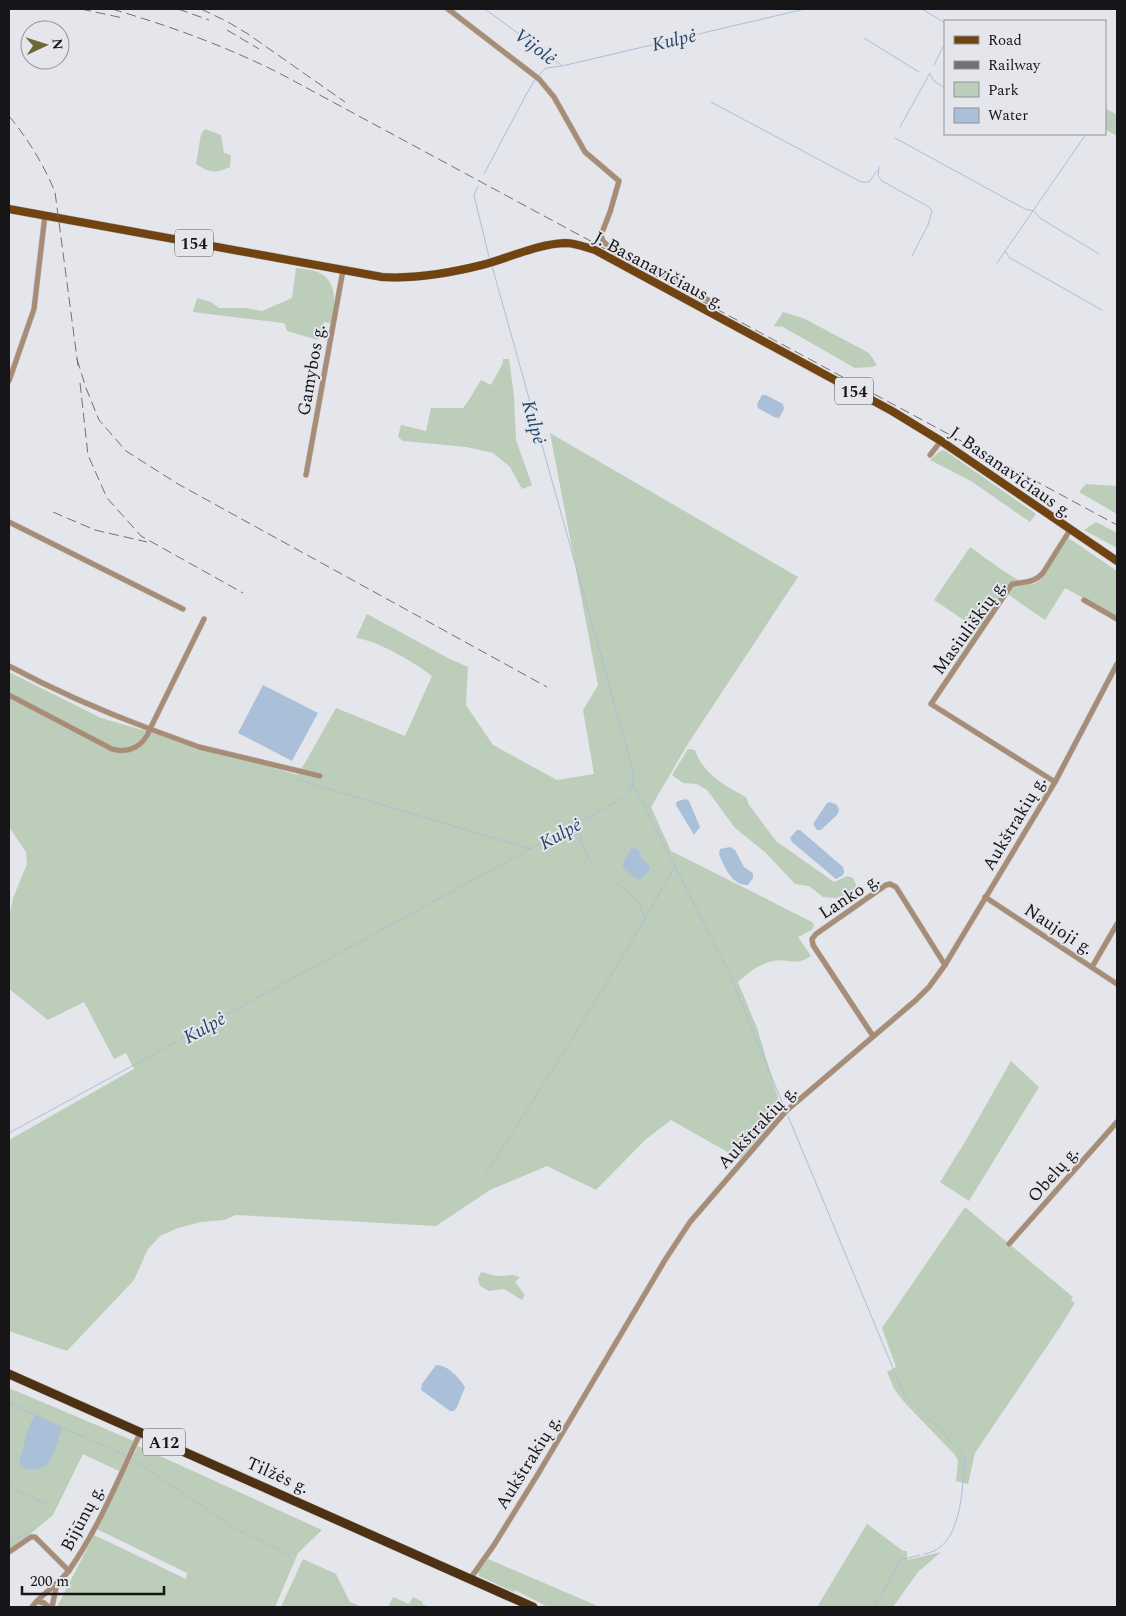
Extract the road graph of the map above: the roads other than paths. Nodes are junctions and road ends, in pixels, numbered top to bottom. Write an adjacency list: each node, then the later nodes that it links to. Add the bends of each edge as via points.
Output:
1 (448, 9): 5 (street, via 537,77 554,97 584,152 619,181 601,235 603,241)
2 (9, 208): 3 (main road, J. Basanavičiaus g. / 154)
3 (45, 215): 4 (main road, J. Basanavičiaus g. / 154); 6 (street, via 34,309)
4 (343, 270): 7 (main road, J. Basanavičiaus g. / 154, via 406,278 482,265 549,245 578,245 595,250 892,411); 9 (street, Gamybos g.)
5 (708, 300)
6 (9, 381)
7 (941, 441): 8 (street); 11 (main road, J. Basanavičiaus g. / 154)
8 (930, 455)
9 (306, 475)
10 (9, 522): 14 (street)
11 (1070, 530): 12 (main road, J. Basanavičiaus g. / 154); 22 (street, Masiuliškių g., via 1038,578 1032,582 1012,584 931,704)
12 (1117, 561)
13 (1084, 600): 16 (street)
14 (183, 609)
15 (204, 619): 20 (street)
16 (1117, 619)
17 (1117, 664): 22 (street, Aukštrakių g.)
18 (9, 666): 20 (street, via 100,711)
19 (9, 695): 20 (street, via 118,751 144,741)
20 (150, 728): 21 (street, via 199,747)
21 (320, 776)
22 (1055, 782): 23 (street, Aukštrakių g.)
23 (985, 897): 25 (street, Aukštrakių g.); 26 (street, Naujoji g.)
24 (1117, 924): 26 (street)
25 (945, 965): 28 (street, Aukštrakių g., via 916,1000); 28 (street, Lanko g., via 896,887 890,884 816,934 813,944)
26 (1092, 967): 27 (street, Naujoji g.)
27 (1117, 984)
28 (873, 1036): 35 (street, Aukštrakių g., via 786,1111 690,1222 538,1474)
29 (1117, 1122): 30 (street, Obelų g.)
30 (1009, 1244)
31 (9, 1374): 32 (highway, Tilžės g. / A12)
32 (141, 1432): 34 (street, Bijūnų g.); 35 (highway, Tilžės g. / A12)
33 (9, 1552): 34 (street, via 35,1537)
34 (69, 1572): 36 (street, Bijūnų g.)
35 (470, 1579): 40 (highway, Tilžės g. / A12)
36 (57, 1582): 37 (street, Bijūnų g.); 39 (street)
37 (37, 1601): 38 (street, Bijūnų g.); 39 (street)
38 (32, 1607)
39 (51, 1607)
40 (533, 1607)

